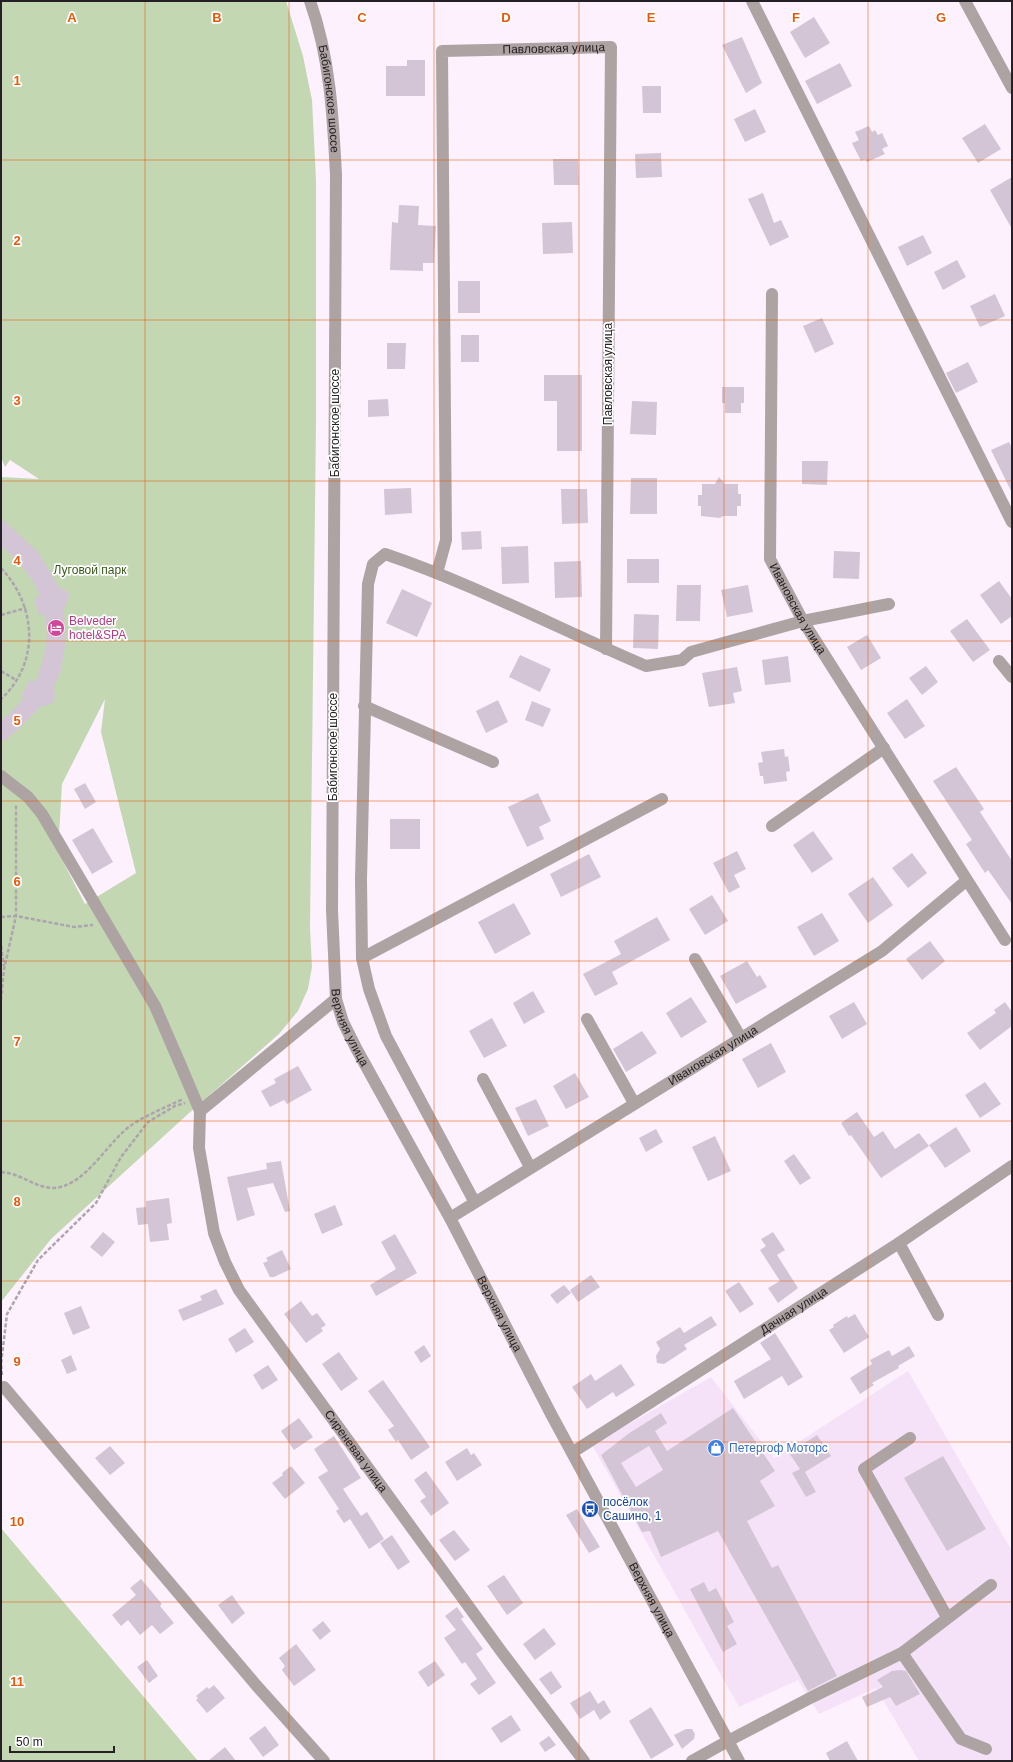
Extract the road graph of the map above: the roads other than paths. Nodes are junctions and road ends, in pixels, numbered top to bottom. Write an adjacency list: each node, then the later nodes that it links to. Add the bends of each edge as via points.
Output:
1 (310, 1): 19 (street, Бабигонское шоссе, via 324,49 331,98 336,175)
2 (752, 1): 6 (street)
3 (965, 1): 4 (street)
4 (1012, 88)
5 (772, 294): 9 (street, Ивановская улица, via 770,559)
6 (1012, 522)
7 (437, 573): 10 (street); 10 (street, Павловская улица, via 446,540 442,51 611,47); 13 (street, via 385,554 373,564 368,584)
8 (888, 604): 9 (street)
9 (803, 621): 10 (street, via 691,652 682,660 646,666); 14 (street, Ивановская улица)
10 (606, 649)
11 (999, 661): 12 (street)
12 (1012, 677)
13 (364, 706): 15 (street); 22 (street)
14 (884, 748): 18 (street); 20 (street, Ивановская улица)
15 (493, 762)
16 (1, 776): 28 (street, via 28,797 42,814 155,1006)
17 (662, 799): 22 (street)
18 (772, 826)
19 (332, 847): 24 (street, Верхняя улица)
20 (966, 882): 21 (street, Ивановская улица); 26 (street, Ивановская улица, via 882,952)
21 (1005, 940)
22 (362, 958): 32 (street, via 369,988 386,1036)
23 (695, 959): 26 (street)
24 (336, 999): 28 (street); 33 (street, Верхняя улица, via 343,1022 356,1048)
25 (586, 1019): 29 (street)
26 (741, 1038): 29 (street, Ивановская улица)
27 (484, 1079): 31 (street)
28 (196, 1102): 45 (street, Сиреневая улица, via 199,1148 214,1233 225,1262 240,1290 501,1652)
29 (634, 1103): 31 (street, Ивановская улица)
30 (1012, 1166): 34 (street, Дачная улица)
31 (530, 1167): 32 (street, Ивановская улица)
32 (474, 1202): 33 (street, Ивановская улица)
33 (450, 1218): 38 (street, Верхняя улица)
34 (899, 1243): 35 (street); 38 (street, Дачная улица)
35 (938, 1315)
36 (4, 1387): 44 (street, via 256,1685)
37 (910, 1438): 40 (street, via 864,1469)
38 (573, 1452): 42 (street, Верхняя улица)
39 (991, 1585): 40 (street)
40 (947, 1617): 41 (street)
41 (902, 1653): 42 (street); 43 (street, via 961,1740)
42 (728, 1740): 46 (street); 47 (street, Верхняя улица)
43 (986, 1749)
44 (324, 1761)
45 (584, 1761)
46 (692, 1761)
47 (739, 1761)

